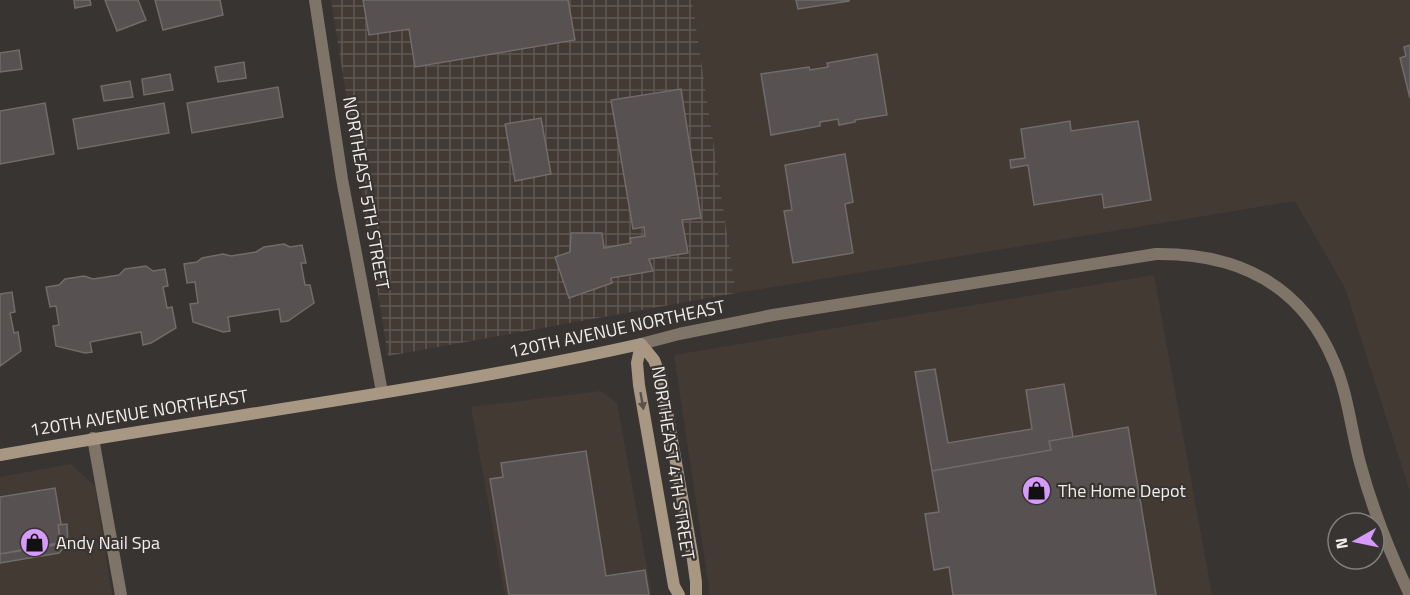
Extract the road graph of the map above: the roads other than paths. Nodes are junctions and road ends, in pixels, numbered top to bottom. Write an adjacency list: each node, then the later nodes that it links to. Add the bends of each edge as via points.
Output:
1 (315, 0): 3 (street, NORTHEAST 5TH STREET, via 342,179)
2 (641, 344): 3 (main road, 120TH AVENUE NORTHEAST); 7 (main road, NORTHEAST 4TH STREET, one-way to 7, via 637,363 639,385 674,586); 8 (main road, NORTHEAST 4TH STREET, via 654,360 661,378); 9 (street, 120TH AVENUE NORTHEAST, via 784,313 1156,254 1205,258 1241,268 1287,293 1320,332 1335,363 1360,465 1390,552)
3 (382, 392): 4 (main road, 120TH AVENUE NORTHEAST)
4 (93, 438): 5 (main road, 120TH AVENUE NORTHEAST); 6 (street)
5 (0, 454)
6 (121, 595)
7 (679, 595)
8 (696, 595)
9 (1410, 595)

